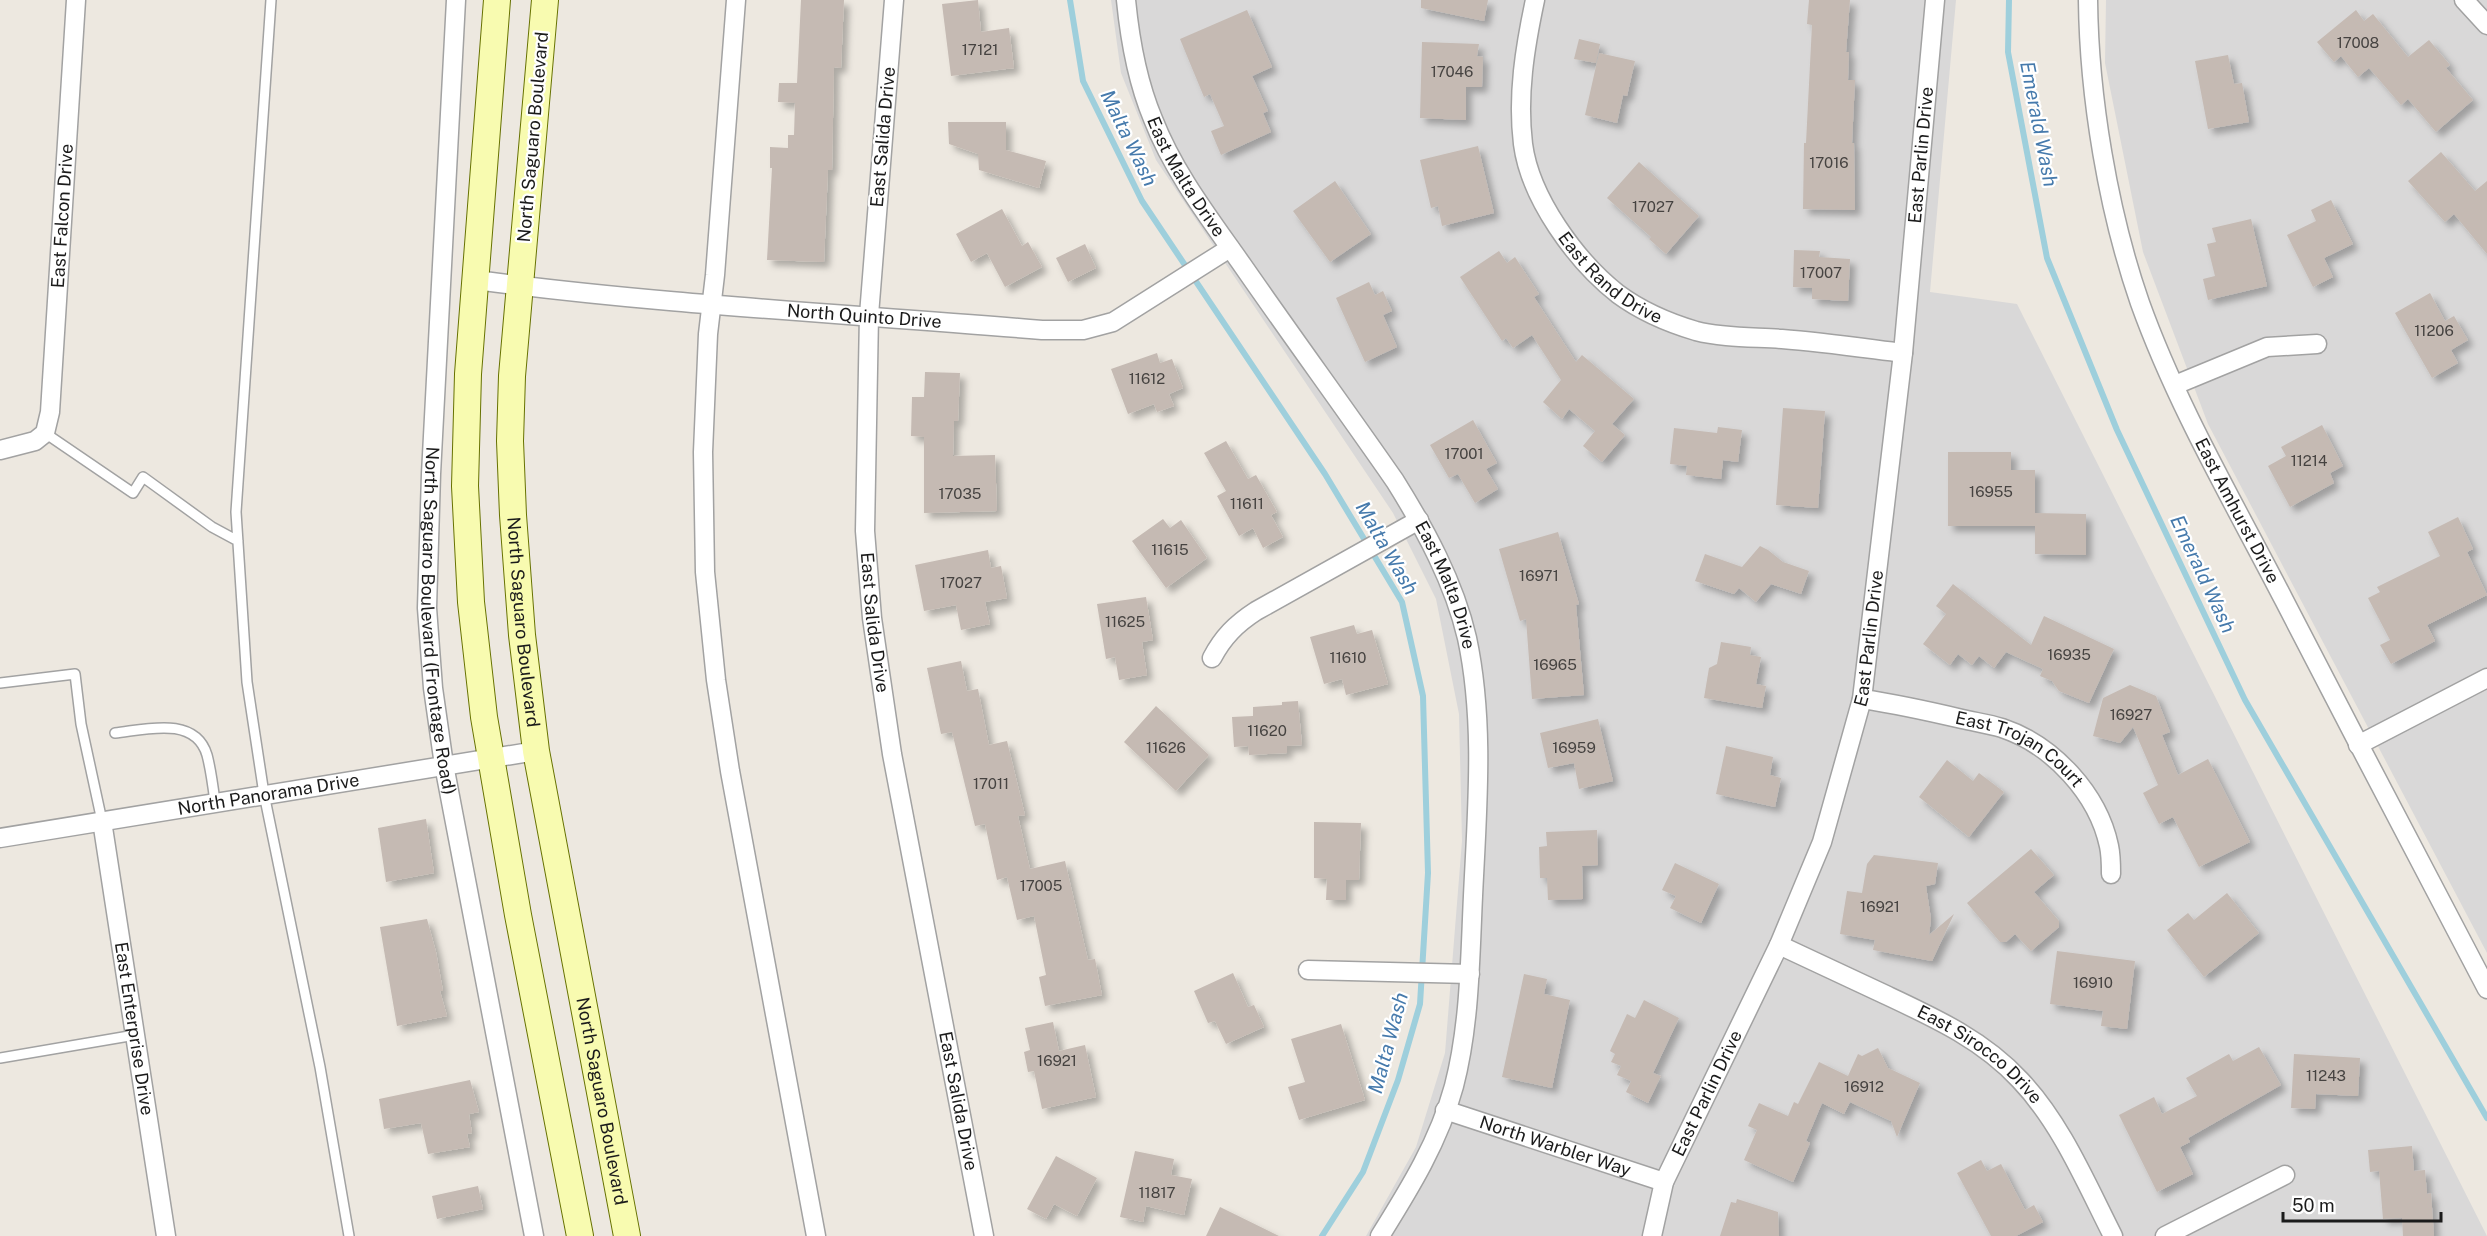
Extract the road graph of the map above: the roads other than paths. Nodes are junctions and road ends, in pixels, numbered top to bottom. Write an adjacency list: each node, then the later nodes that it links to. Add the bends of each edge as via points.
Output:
1 (76, 0): 22 (street, East Falcon Drive, via 50,412)
2 (271, 0): 25 (lane, via 236,512)
3 (456, 0): 34 (street, North Saguaro Boulevard (Frontage Road), via 430,474 427,608)
4 (497, 0): 15 (main road)
5 (545, 0): 16 (main road, North Saguaro Boulevard)
6 (736, 0): 17 (street)
7 (894, 0): 18 (street, East Salida Drive)
8 (1126, 0): 14 (street, East Malta Drive, via 1130,41 1152,118 1168,153)
9 (1535, 0): 20 (street, East Rand Drive, via 1523,68 1523,146 1536,188 1560,231 1586,263 1619,294 1654,315 1698,331)
10 (1935, 0): 20 (street, East Parlin Drive)
11 (2088, 0): 21 (street, East Amhurst Drive, via 2093,89 2109,185 2140,302)
12 (2464, 0): 13 (street)
13 (2487, 25)
14 (1230, 248): 18 (street, North Quinto Drive, via 1113,322 1083,330); 24 (street, East Malta Drive)
15 (476, 280): 16 (street, North Quinto Drive); 33 (main road, via 465,486 471,602)
16 (520, 286): 17 (street, North Quinto Drive); 32 (main road, North Saguaro Boulevard, via 512,376 512,504)
17 (711, 304): 18 (street, North Quinto Drive); 54 (street, via 703,452 705,572 716,680)
18 (869, 315): 55 (street, East Salida Drive, via 865,531 872,618 892,754)
19 (2317, 344): 21 (street, via 2267,347)
20 (1904, 353): 29 (street, East Parlin Drive)
21 (2175, 385): 31 (street, East Amhurst Drive)
22 (45, 433): 23 (street, via 35,441); 25 (lane, via 133,493 144,477 212,527)
23 (0, 450)
24 (1419, 520): 26 (street, via 1256,610 1233,627); 42 (street, East Malta Drive, via 1451,588 1467,637 1475,691 1478,746)
25 (238, 541): 35 (lane, via 247,682)
26 (1212, 658)
27 (2487, 678): 31 (street)
28 (0, 683): 37 (lane, via 75,674 81,724)
29 (1862, 699): 39 (street, East Trojan Court, via 2002,728 2046,752 2086,792 2109,846); 40 (street, East Parlin Drive, via 1822,842)
30 (115, 733): 36 (lane, via 181,728 206,752)
31 (2358, 745): 43 (street, East Amhurst Drive)
32 (536, 751): 33 (street, North Panorama Drive); 53 (main road, North Saguaro Boulevard)
33 (491, 758): 34 (street, North Panorama Drive); 52 (main road)
34 (444, 765): 35 (street, North Panorama Drive); 51 (street, North Saguaro Boulevard (Frontage Road))
35 (264, 794): 36 (street, North Panorama Drive); 50 (lane, via 324,1090)
36 (215, 802): 37 (street, North Panorama Drive)
37 (102, 821): 38 (street, North Panorama Drive); 44 (street, East Enterprise Drive)
38 (0, 838)
39 (2111, 874)
40 (1779, 945): 48 (street, East Parlin Drive); 58 (street, East Sirocco Drive, via 1970,1036 1995,1057 2021,1080 2044,1110)
41 (1308, 970): 42 (street)
42 (1470, 974): 46 (street, East Malta Drive, via 1466,1028)
43 (2487, 989)
44 (135, 1035): 45 (lane); 49 (street, East Enterprise Drive)
45 (0, 1058)
46 (1445, 1110): 48 (street, North Warbler Way); 56 (street, East Malta Drive, via 1417,1177)
47 (2285, 1175): 59 (street)
48 (1664, 1182): 57 (street, East Parlin Drive)
49 (166, 1236)
50 (349, 1236)
51 (534, 1236)
52 (580, 1236)
53 (627, 1236)
54 (816, 1236)
55 (984, 1236)
56 (1380, 1236)
57 (1652, 1236)
58 (2113, 1236)
59 (2165, 1236)

